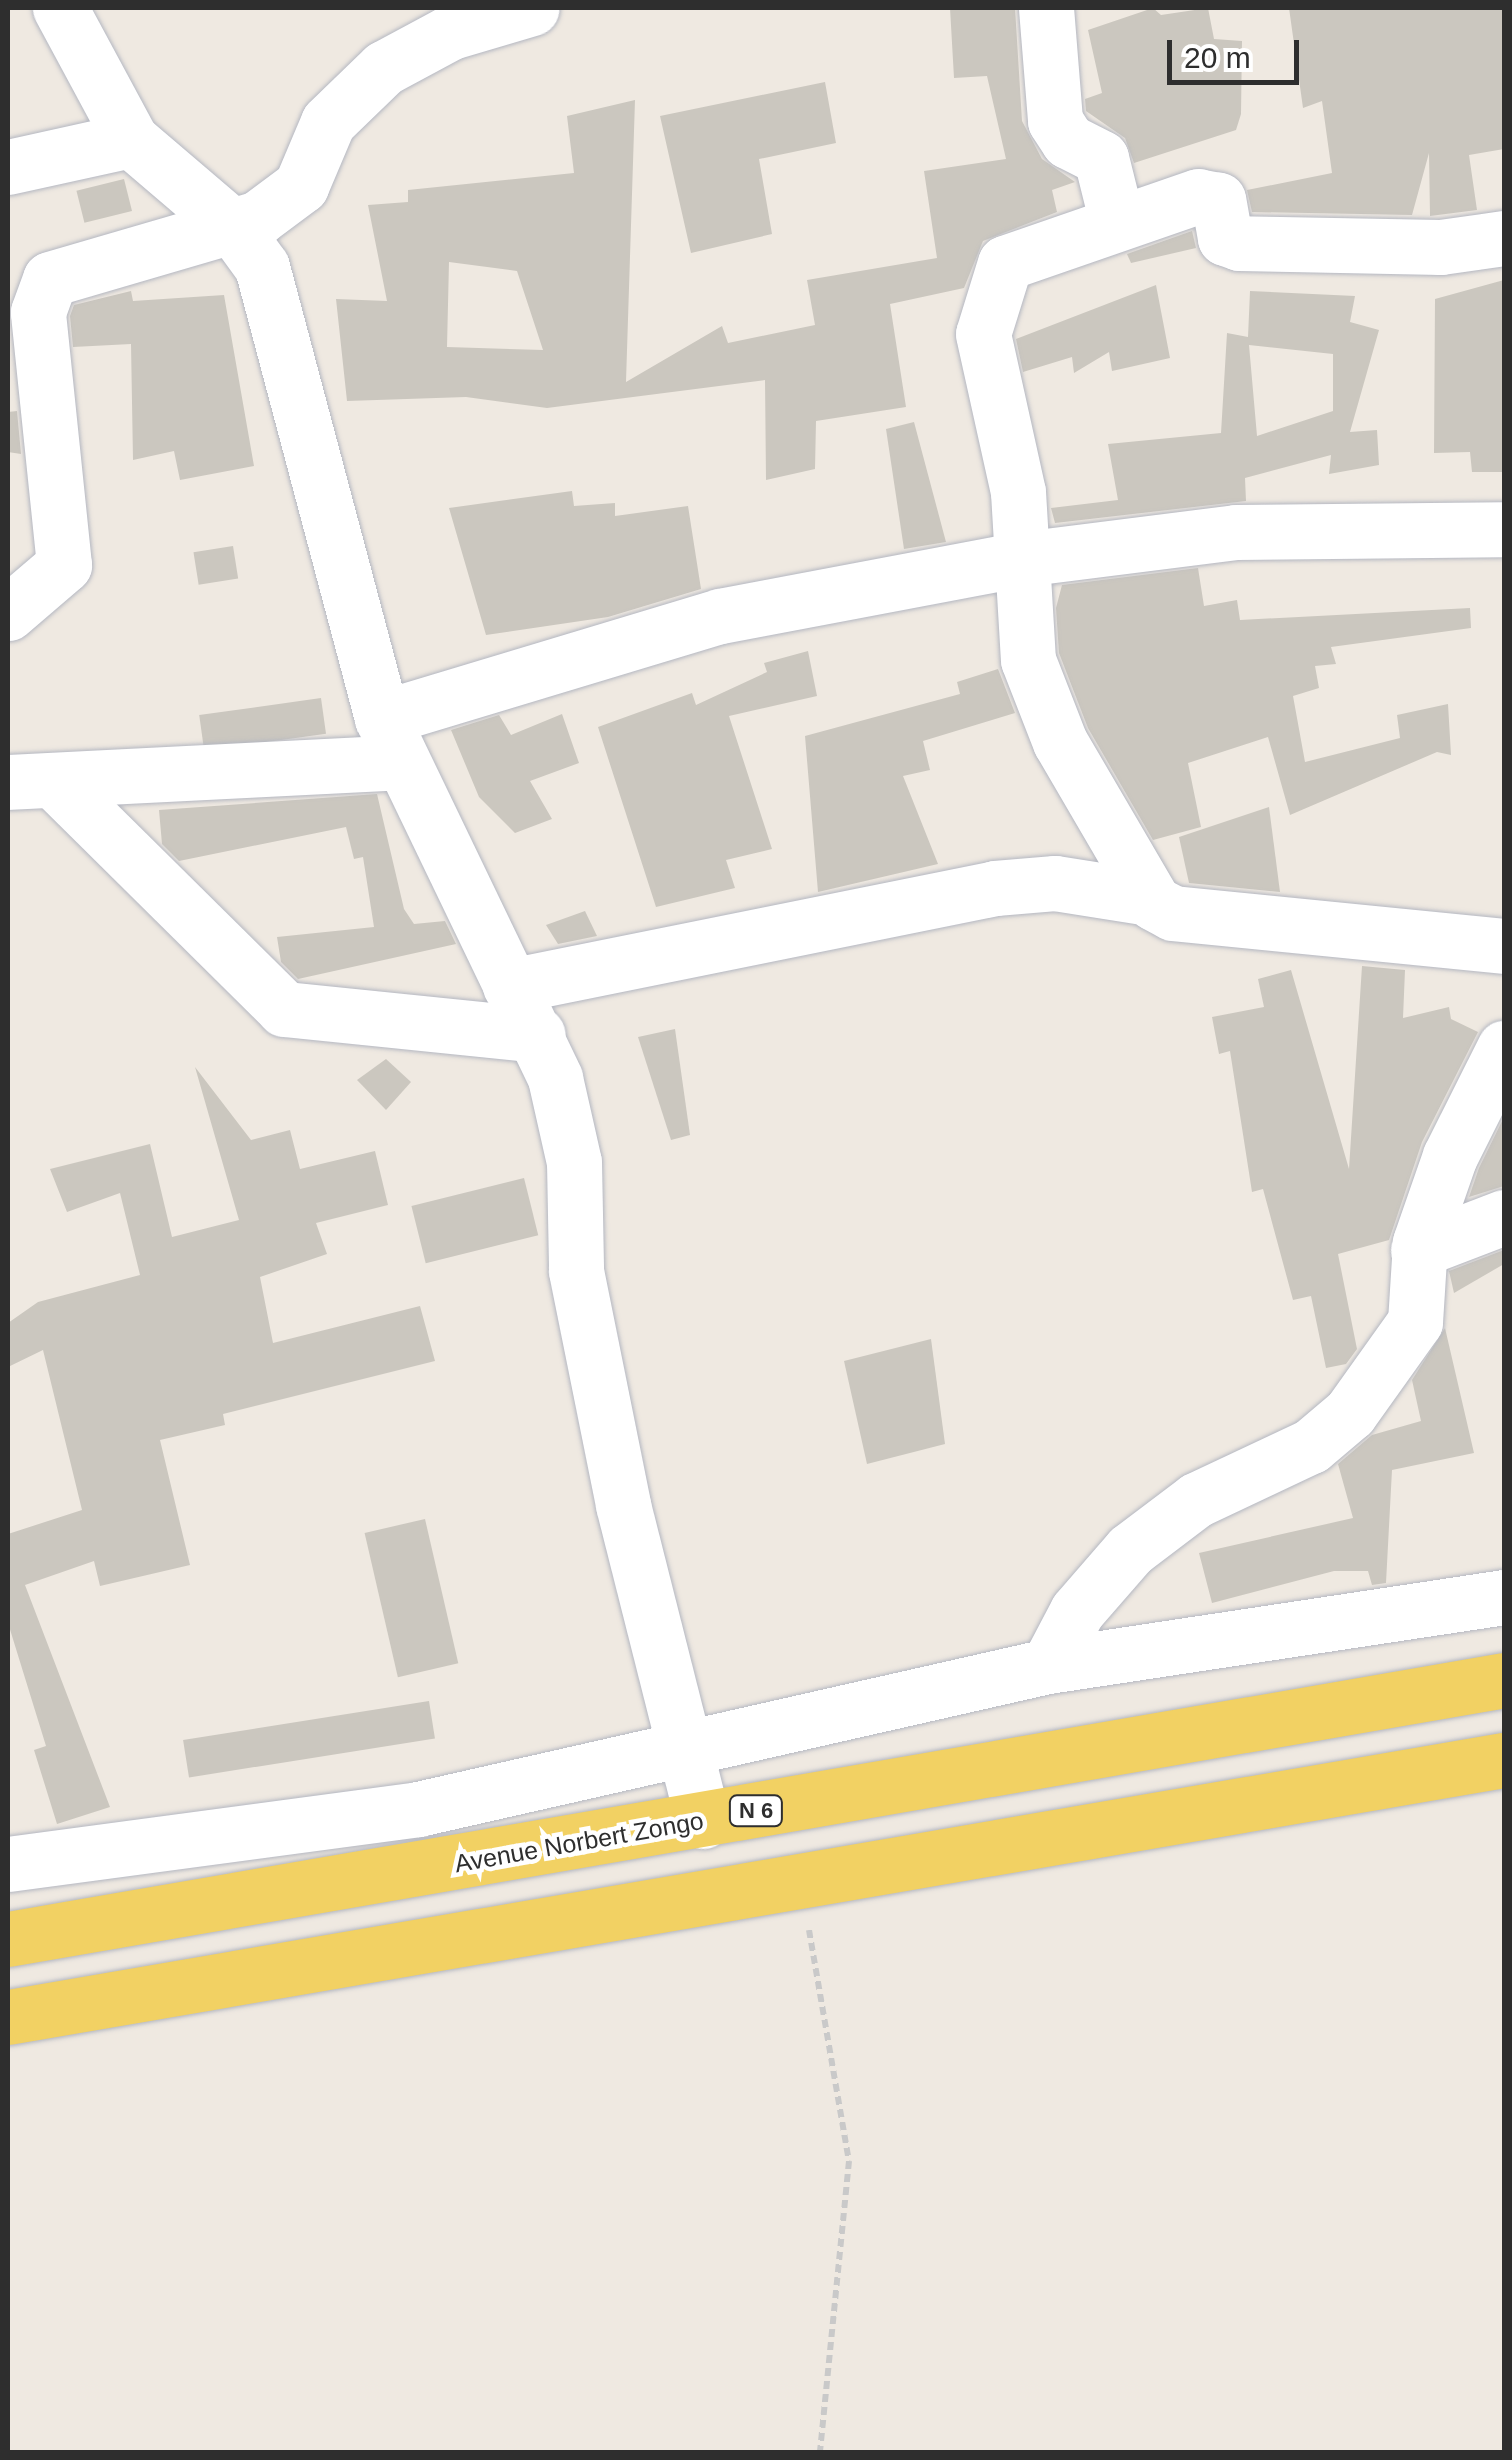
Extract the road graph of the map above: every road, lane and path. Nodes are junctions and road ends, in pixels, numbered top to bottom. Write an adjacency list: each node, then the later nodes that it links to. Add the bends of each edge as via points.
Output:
1 (60, 8): 4 (street)
2 (532, 8): 7 (street, via 437,38 384,68 328,122 294,194)
3 (1046, 8): 6 (street, via 1055,121 1068,141 1101,158)
4 (131, 140): 5 (street); 7 (street)
5 (8, 168)
6 (1116, 222): 8 (street, via 1208,194 1220,202 1226,238 1239,244 1440,247); 10 (street, via 1000,269 983,345 1015,476)
7 (233, 227): 11 (street, via 63,273 44,291 45,429 64,565); 12 (street, via 274,292 338,580)
8 (1504, 238)
9 (1504, 529): 10 (street, via 1236,532)
10 (1022, 558): 12 (street, via 720,616); 14 (street, via 1022,629 1043,706)
11 (8, 613)
12 (392, 740): 13 (street); 16 (street)
13 (32, 782): 17 (street, via 284,1008)
14 (1150, 898): 15 (street, via 1173,912); 16 (street, via 1055,883 995,888)
15 (1504, 946)
16 (510, 986): 17 (street)
17 (538, 1035): 24 (street, via 570,1137 576,1271 622,1506)
18 (1504, 1048): 20 (street, via 1450,1156)
19 (1504, 1217): 20 (street)
20 (1418, 1250): 22 (street, via 1415,1322 1350,1414 1310,1446 1196,1500 1130,1550 1077,1611)
21 (1504, 1597): 22 (street)
22 (1048, 1666): 24 (street)
23 (1504, 1680): 26 (main road, Avenue Norbert Zongo / N 6)
24 (682, 1742): 26 (street); 27 (street, via 418,1809)
25 (1504, 1760): 28 (main road)
26 (703, 1821): 29 (main road, Avenue Norbert Zongo / N 6)
27 (8, 1864)
28 (801, 1882): 30 (main road); 31 (path, via 849,2161)
29 (8, 1938)
30 (8, 2017)
31 (820, 2452)

